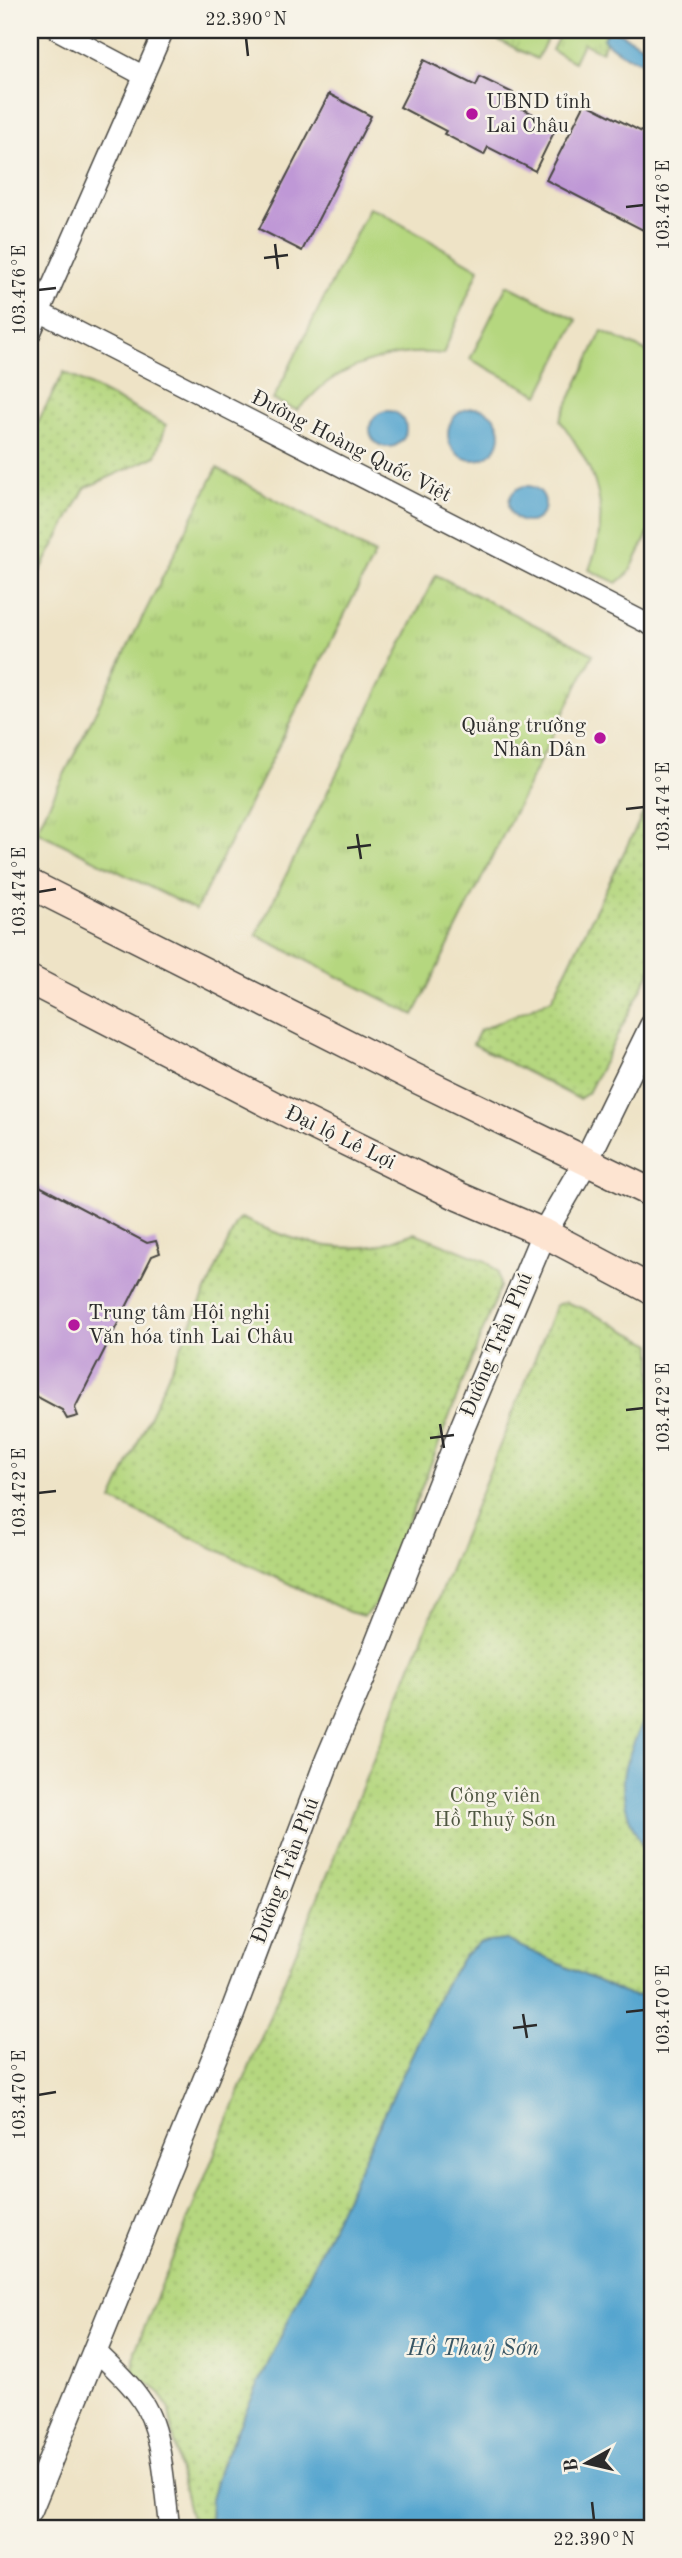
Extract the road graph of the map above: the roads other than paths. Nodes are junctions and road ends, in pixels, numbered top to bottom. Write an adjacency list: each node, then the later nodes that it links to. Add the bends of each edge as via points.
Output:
1 (57, 30): 3 (street)
2 (164, 30): 3 (street)
3 (144, 75): 4 (street)
4 (35, 310): 5 (street); 6 (street, Đường Hoàng Quốc Việt)
5 (30, 335)
6 (652, 626)
7 (30, 884): 10 (main road)
8 (30, 980): 12 (main road, Đại lộ Lê Lợi, via 293,1116)
9 (652, 1026): 10 (street, Đường Trần Phú)
10 (586, 1161): 11 (main road); 12 (street, Đường Trần Phú)
11 (652, 1193)
12 (544, 1233): 13 (main road, Đại lộ Lê Lợi); 14 (street, Đường Trần Phú, via 420,1531)
13 (652, 1290)
14 (96, 2351): 15 (street, Đường Trần Phú); 16 (street, via 129,2382 151,2418)
15 (30, 2510)
16 (170, 2528)

